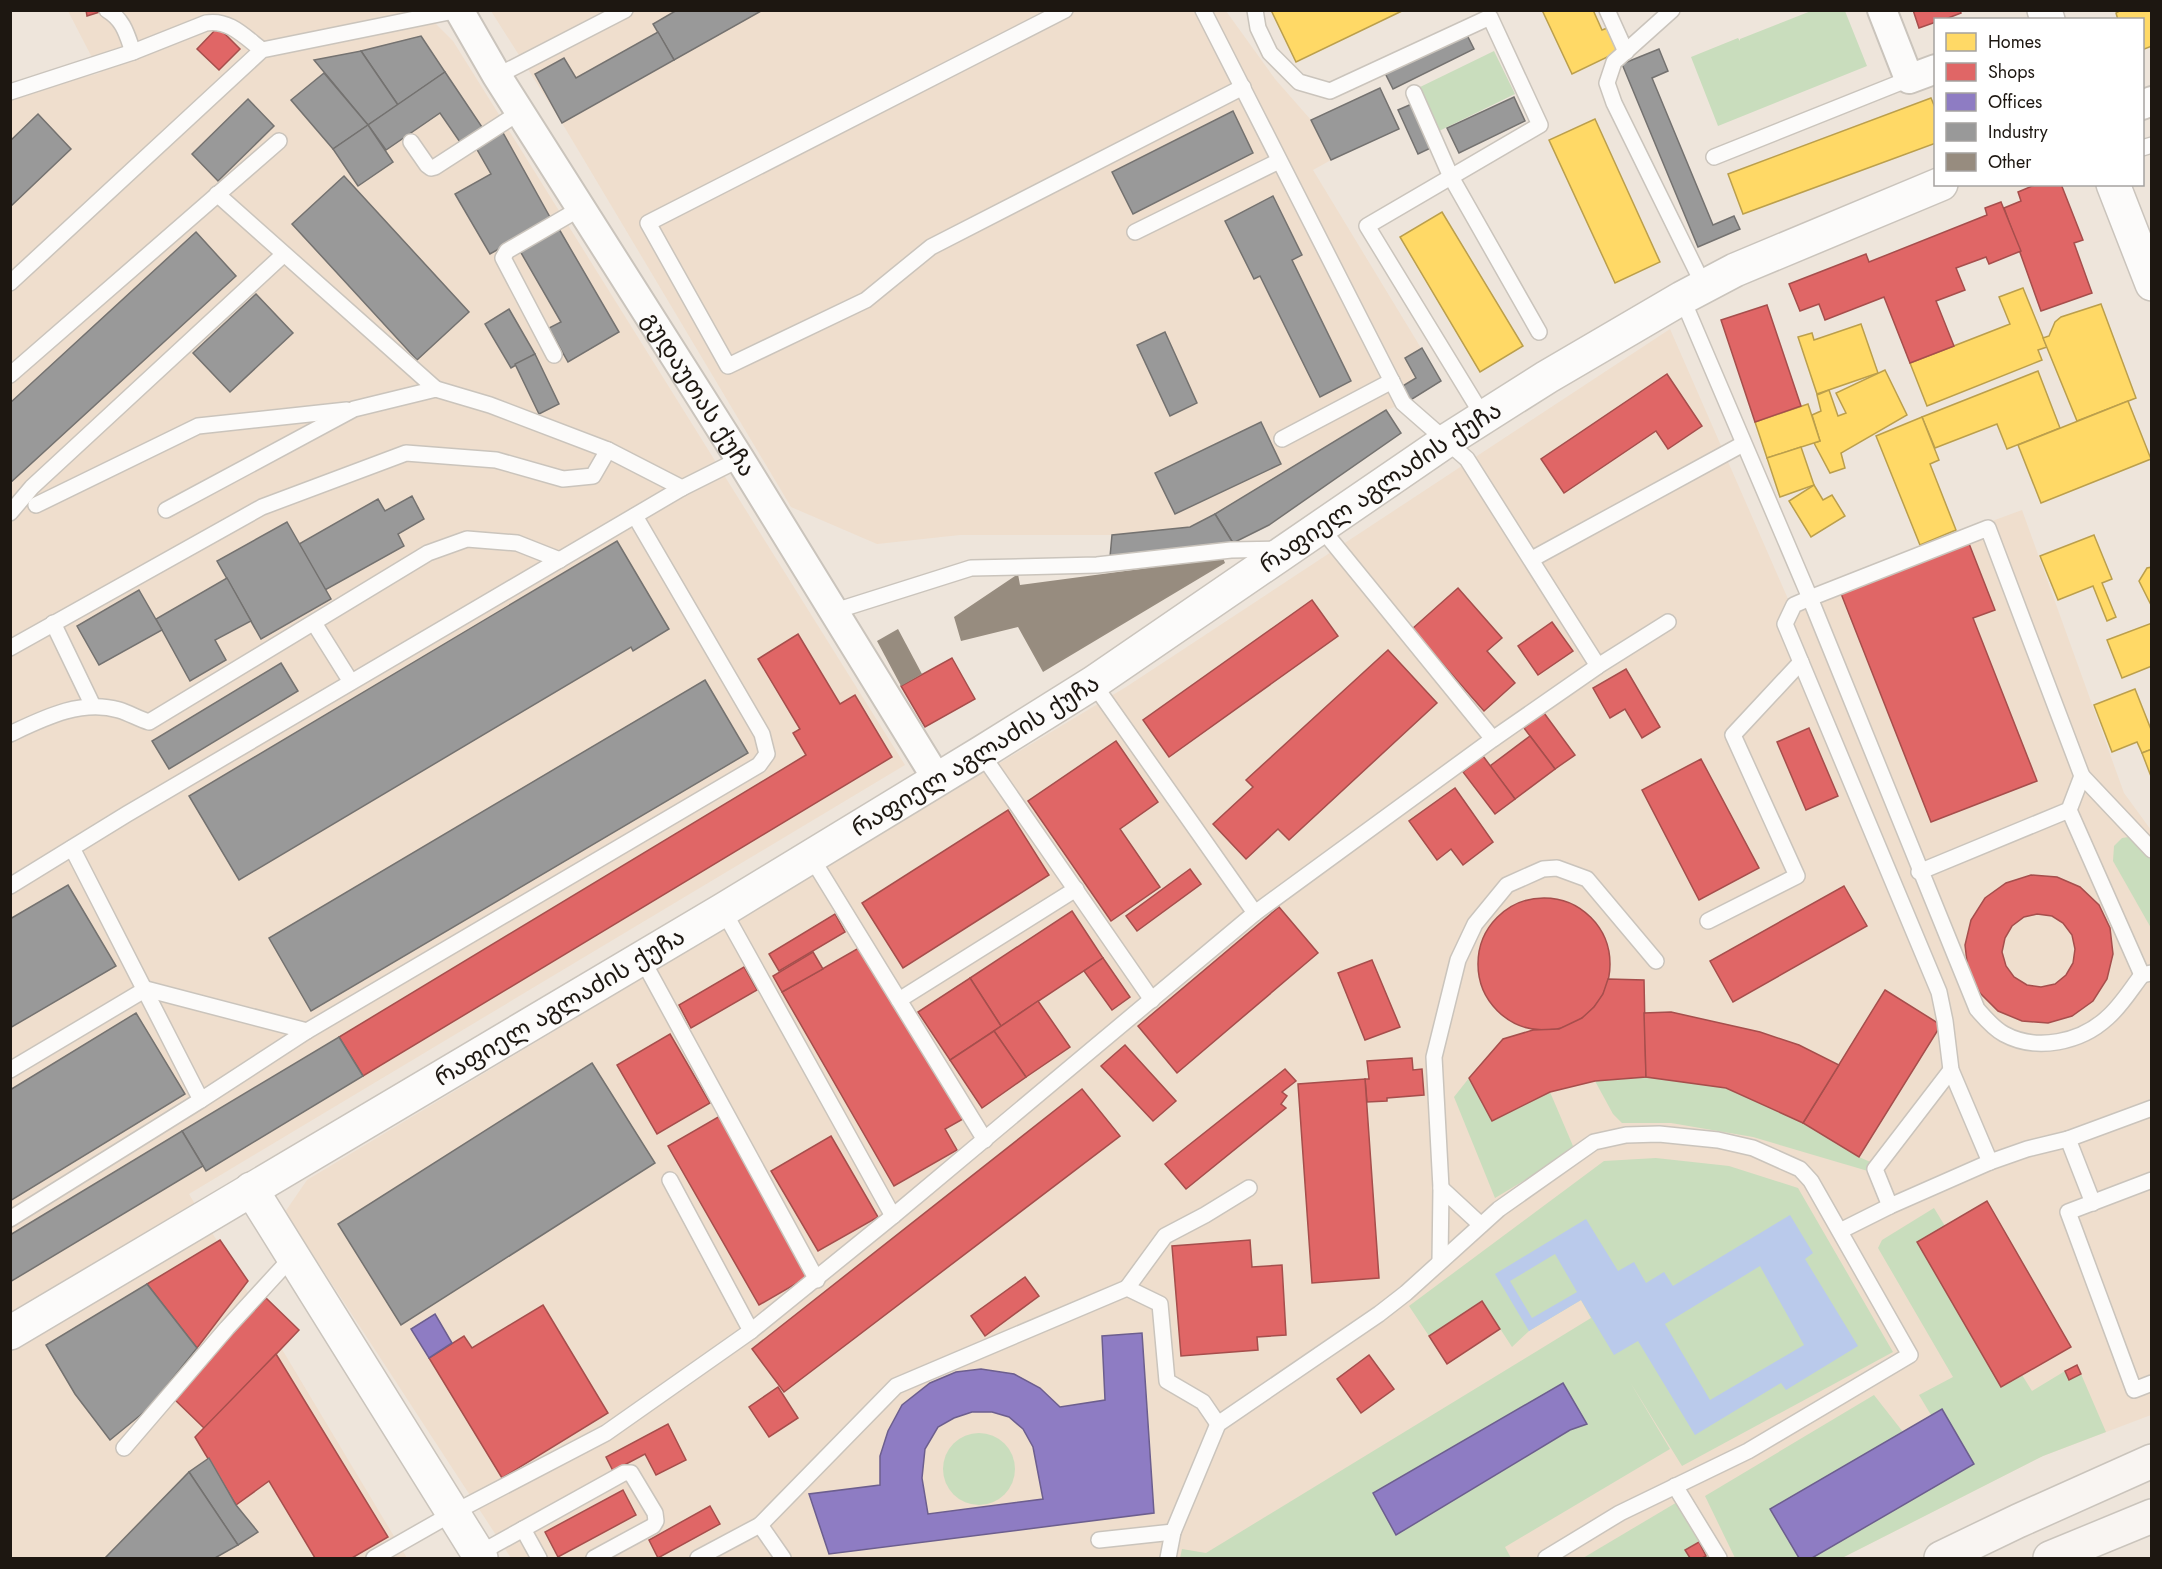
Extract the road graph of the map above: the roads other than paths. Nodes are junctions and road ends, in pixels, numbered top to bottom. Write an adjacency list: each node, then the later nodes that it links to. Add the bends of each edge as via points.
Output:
1 (107, 10): 11 (lane, via 124,25)
2 (459, 10): 10 (lane); 14 (street, გუდაუთას ქუჩა)
3 (625, 10): 14 (lane)
4 (1065, 10): 16 (lane, via 648,224 728,366 866,300 931,247)
5 (1203, 10): 16 (lane)
6 (1255, 10): 24 (lane, via 1258,28 1270,53 1299,82 1330,91 1490,17 1540,125)
7 (1607, 10): 12 (lane)
8 (1672, 10): 12 (lane)
9 (1882, 10): 15 (street)
10 (262, 50): 11 (lane, via 229,25 217,21); 32 (lane)
11 (133, 52): 17 (lane)
12 (1626, 52): 34 (lane, via 1614,62 1607,83)
13 (1934, 69): 15 (street)
14 (497, 76): 19 (street, გუდაუთას ქუჩა)
15 (1909, 80): 22 (lane)
16 (1243, 87): 23 (lane)
17 (10, 92)
18 (1414, 93): 24 (lane)
19 (520, 112): 21 (lane, via 435,167 427,165); 28 (street, გუდაუთას ქუჩა)
20 (279, 141): 27 (lane)
21 (411, 142)
22 (1714, 157)
23 (1279, 161): 29 (lane); 38 (lane)
24 (1451, 177): 35 (lane); 41 (lane, via 1367,226)
25 (1936, 186): 34 (street, რაფიელ აგლაძის ქუჩა, via 1772,254)
26 (2114, 186): 30 (street)
27 (217, 194): 31 (lane); 37 (lane)
28 (581, 208): 36 (lane, via 504,254); 46 (street, გუდაუთას ქუჩა)
29 (1135, 232)
30 (2145, 245): 33 (street)
31 (283, 255): 39 (lane); 50 (lane, via 32,487)
32 (10, 283)
33 (2151, 284)
34 (1693, 292): 41 (street, რაფიელ აგლაძის ქუჩა); 44 (lane)
35 (1539, 332)
36 (554, 355)
37 (10, 375)
38 (1392, 381): 42 (lane); 43 (lane, via 1403,403)
39 (436, 389): 40 (lane); 45 (lane)
40 (354, 410): 48 (lane, via 198,426); 49 (lane)
41 (1483, 416): 43 (street, რაფიელ აგლაძის ქუჩა)
42 (1282, 439)
43 (1446, 441): 52 (street, რაფიელ აგლაძის ქუჩა); 54 (lane, via 1467,459)
44 (1743, 444): 54 (lane); 56 (lane)
45 (608, 450): 47 (lane); 60 (lane, via 592,476 563,478 496,460 406,453 262,507)
46 (740, 459): 47 (lane); 57 (street, გუდაუთას ქუჩა)
47 (682, 488): 51 (lane)
48 (36, 505)
49 (166, 510)
50 (10, 513)
51 (635, 516): 55 (lane); 88 (lane, via 762,734 767,754 759,765)
52 (1321, 528): 53 (street, რაფიელ აგლაძის ქუჩა); 68 (lane)
53 (1287, 549): 57 (lane, via 1231,550 1097,565 971,568); 65 (street, რაფიელ აგლაძის ქუჩა)
54 (1532, 559): 63 (lane)
55 (560, 560): 58 (lane, via 517,543 467,540 428,553); 64 (lane)
56 (1810, 598): 62 (lane, via 1794,605 1785,624); 70 (lane, via 1988,528); 76 (lane)
57 (835, 611): 71 (street, გუდაუთას ქუჩა)
58 (314, 622): 64 (lane); 66 (lane, via 149,722 119,710)
59 (1668, 622): 63 (lane)
60 (53, 623): 61 (lane); 66 (lane)
61 (10, 648)
62 (1801, 662): 81 (lane, via 1733,735 1797,876); 90 (lane, via 1939,992)
63 (1598, 666): 68 (lane)
64 (351, 682): 73 (lane)
65 (1092, 683): 69 (street, რაფიელ აგლაძის ქუჩა); 80 (lane)
66 (93, 706): 67 (lane, via 40,720)
67 (10, 734)
68 (1493, 739): 80 (lane)
69 (981, 753): 71 (street, რაფიელ აგლაძის ქუჩა); 78 (lane)
70 (2082, 776): 72 (lane); 74 (lane)
71 (937, 779): 75 (street, რაფიელ აგლაძის ქუჩა)
72 (2069, 810): 76 (lane); 84 (lane)
73 (72, 848): 77 (lane); 85 (lane)
74 (2151, 850)
75 (811, 857): 79 (street, რაფიელ აგლაძის ქუჩა); 86 (lane)
76 (1919, 872): 84 (lane, via 1977,1010 2004,1034 2056,1043 2086,1034 2108,1017)
77 (11, 885)
78 (1076, 889): 86 (lane); 87 (lane)
79 (723, 910): 82 (street, რაფიელ აგლაძის ქუჩა); 103 (lane)
80 (1255, 913): 87 (lane)
81 (1708, 921)
82 (642, 958): 100 (street, რაფიელ აგლაძის ქუჩა); 109 (lane)
83 (1656, 961): 99 (lane, via 1587,879 1557,868 1543,868 1507,885 1474,924 1458,960 1434,1057)
84 (2147, 974)
85 (146, 989): 88 (lane); 89 (lane); 91 (lane)
86 (899, 1000): 94 (lane)
87 (1152, 1000): 94 (lane)
88 (307, 1031): 91 (lane)
89 (10, 1070)
90 (1951, 1070): 95 (lane); 102 (lane, via 1875,1169)
91 (201, 1100): 104 (lane)
92 (2151, 1108): 93 (lane)
93 (2068, 1139): 95 (lane); 101 (lane)
94 (985, 1140): 103 (lane)
95 (1990, 1162): 102 (lane)
96 (670, 1180): 111 (lane)
97 (2151, 1180): 101 (lane)
98 (1249, 1188): 110 (lane, via 1165,1236)
99 (1441, 1188): 105 (lane); 108 (lane)
100 (251, 1189): 107 (street); 112 (street, რაფიელ აგლაძის ქუჩა)
101 (2093, 1203): 113 (lane, via 2068,1212 2134,1390)
102 (1890, 1206): 106 (lane)
103 (894, 1216): 109 (lane)
104 (10, 1220)
105 (1481, 1225): 106 (lane, via 1594,1142 1626,1135 1659,1134 1753,1148 1800,1169); 108 (lane)
106 (1840, 1231): 117 (lane, via 1910,1355 1748,1451)
107 (293, 1256): 115 (lane); 118 (street)
108 (1440, 1261): 114 (lane, via 1379,1314)
109 (817, 1280): 111 (lane)
110 (1126, 1288): 114 (lane, via 1160,1304 1167,1382 1203,1402); 120 (lane, via 896,1386)
111 (751, 1331): 118 (lane, via 606,1433)
112 (10, 1333)
113 (2151, 1383)
114 (1218, 1424): 122 (lane)
115 (124, 1448)
116 (2151, 1461): 133 (main road)
117 (1675, 1486): 131 (lane); 132 (lane)
118 (453, 1513): 124 (street); 125 (lane)
119 (2151, 1516): 134 (main road)
120 (760, 1525): 128 (lane); 129 (lane)
121 (523, 1529): 124 (lane); 126 (lane); 127 (lane, via 624,1473 631,1473 656,1521)
122 (1173, 1532): 123 (lane); 130 (lane)
123 (1099, 1540)
124 (480, 1556)
125 (374, 1558)
126 (539, 1558)
127 (594, 1558)
128 (698, 1558)
129 (783, 1558)
130 (1168, 1558)
131 (1546, 1558)
132 (1719, 1558)
133 (1941, 1558)
134 (2050, 1558)

